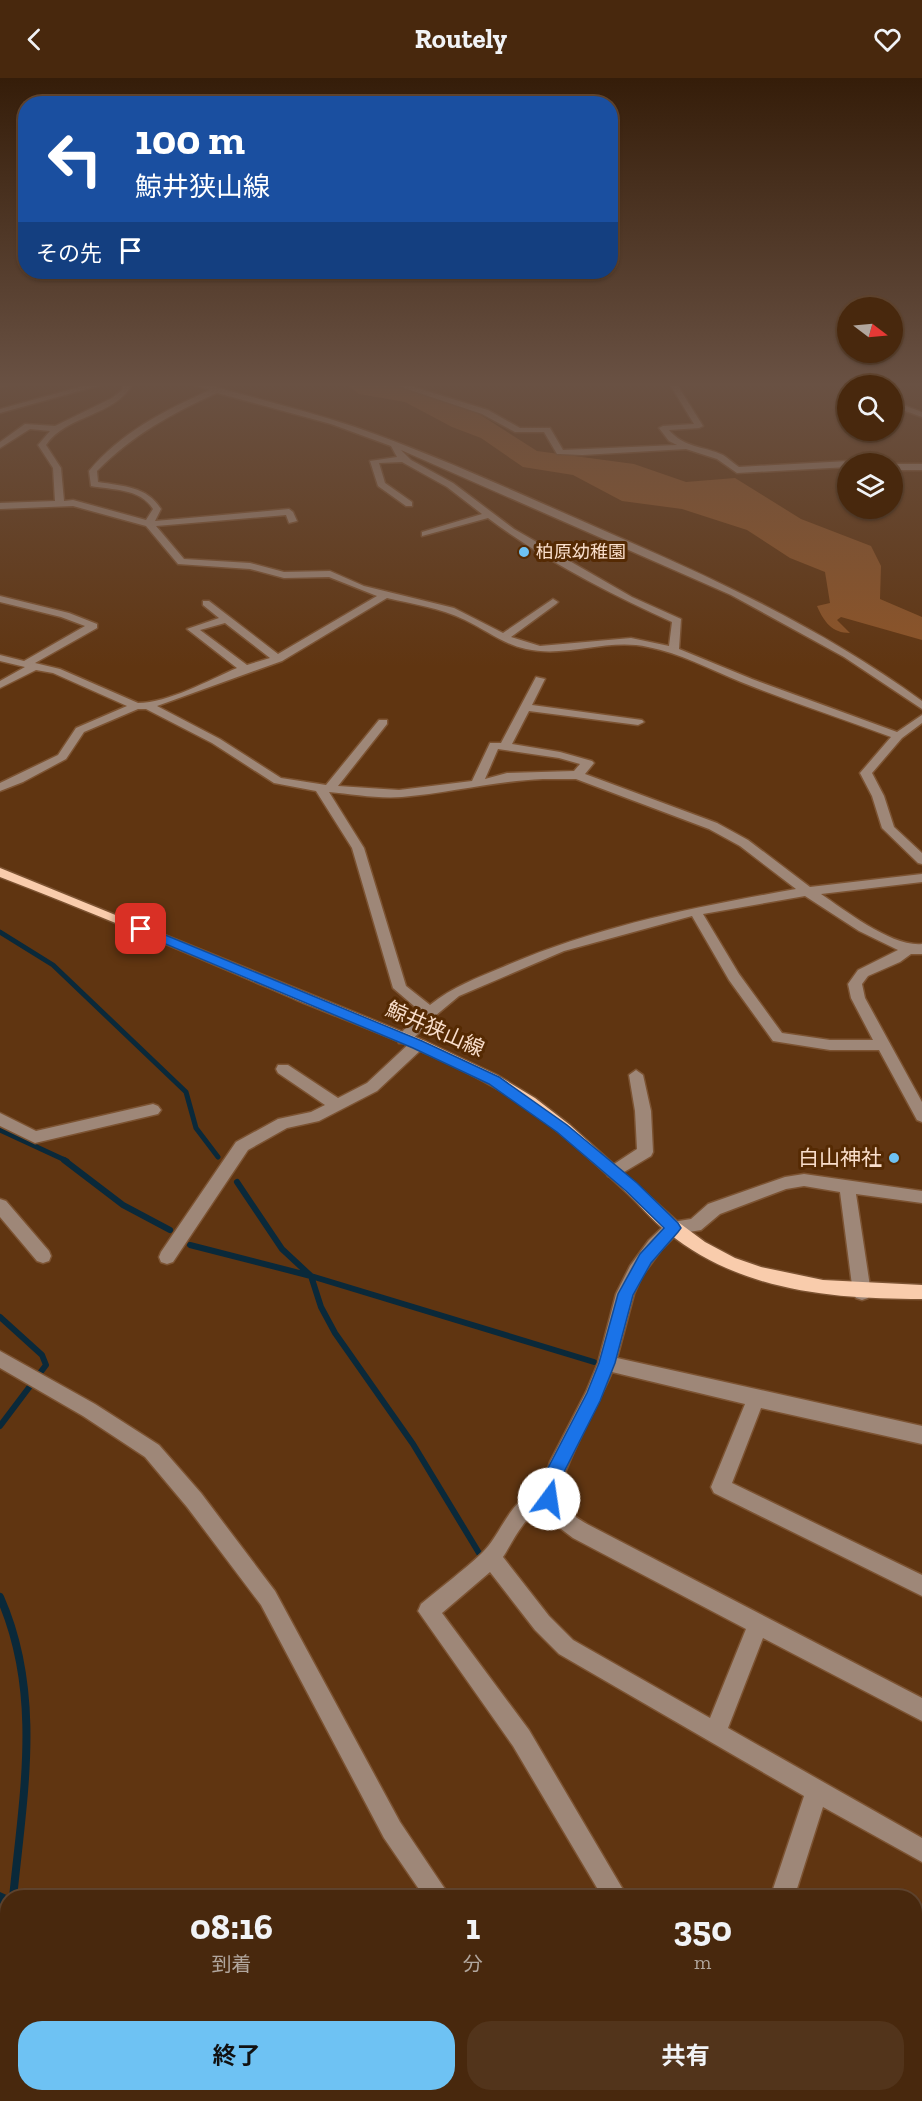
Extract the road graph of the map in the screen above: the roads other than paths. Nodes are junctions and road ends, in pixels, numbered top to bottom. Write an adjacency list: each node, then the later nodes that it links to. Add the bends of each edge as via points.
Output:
1 (58, 477): 6 (street)
2 (93, 477): 11 (street, via 94,484 140,493 154,502 157,509)
3 (379, 477): 7 (street, via 381,484)
4 (437, 477): 9 (street)
5 (470, 477): 27 (street, via 741,594 828,641)
6 (60, 502): 8 (street); 11 (street)
7 (409, 504)
8 (0, 507)
9 (490, 514): 12 (street); 19 (street, via 511,531 629,599 677,621)
10 (292, 521): 11 (street, via 289,512)
11 (150, 524): 13 (street, via 181,562 250,566 284,574 330,574)
12 (425, 534)
13 (385, 595): 18 (street, via 459,613); 21 (street)
14 (0, 599): 22 (street, via 93,626)
15 (554, 602): 18 (street)
16 (206, 603): 17 (street)
17 (227, 619): 21 (street); 23 (street, via 192,629)
18 (502, 638): 19 (street, via 547,650 627,641)
19 (674, 649): 32 (street)
20 (0, 658): 22 (street)
21 (279, 659): 23 (street)
22 (31, 665): 25 (street); 26 (street, via 78,678)
23 (245, 669): 26 (street, via 193,691)
24 (540, 679): 28 (street)
25 (0, 685)
26 (142, 706): 36 (street, via 80,730 62,757); 37 (street, via 216,741 278,781)
27 (922, 706)
28 (525, 707): 31 (street); 33 (street)
29 (922, 718): 32 (street)
30 (383, 722): 37 (street)
31 (638, 722)
32 (898, 736): 38 (street, via 866,773 888,828)
33 (505, 746): 34 (street, via 588,763); 35 (street, via 494,745)
34 (577, 775): 35 (street, via 507,777); 41 (street, via 713,825 744,843)
35 (477, 784): 37 (street, via 399,794)
36 (0, 787)
37 (325, 788): 44 (street, via 358,848 400,988)
38 (922, 860)
39 (0, 872): 45 (main road, 鯨井狭山線)
40 (922, 878): 41 (street)
41 (807, 891): 42 (street); 43 (street, via 864,928)
42 (695, 911): 44 (street, via 559,948 454,993); 46 (street, via 734,977 778,1037 830,1045)
43 (915, 950): 46 (street, via 863,973 855,984 858,998)
44 (430, 1012): 45 (street)
45 (411, 1042): 49 (street, via 372,1087); 53 (main road, 鯨井狭山線, via 494,1080 562,1128)
46 (884, 1045): 51 (street)
47 (283, 1069): 49 (street)
48 (636, 1075): 53 (street, via 645,1152)
49 (337, 1105): 59 (street, via 315,1117 283,1123 242,1146)
50 (153, 1110): 52 (street, via 35,1137)
51 (922, 1116)
52 (0, 1119)
53 (614, 1172): 57 (main road, 鯨井狭山線)
54 (847, 1185): 55 (street); 57 (street, via 804,1180 785,1183 714,1209 695,1225); 61 (street)
55 (922, 1197)
56 (0, 1206): 58 (street)
57 (673, 1228): 61 (main road, 鯨井狭山線, via 737,1267 771,1279); 63 (street, via 655,1245 625,1294)
58 (43, 1256)
59 (167, 1257)
60 (922, 1292): 61 (main road, 鯨井狭山線)
61 (862, 1293)
62 (0, 1359): 74 (street, via 152,1451 194,1500 268,1598 392,1830)
63 (607, 1363): 64 (street); 66 (street, via 556,1468)
64 (756, 1399): 65 (street); 68 (street, via 721,1487)
65 (922, 1435)
66 (549, 1499): 67 (street, via 532,1502); 69 (street, via 555,1512 580,1531)
67 (491, 1558): 71 (street, via 566,1647); 75 (street, via 428,1611 521,1738)
68 (922, 1587)
69 (758, 1624): 70 (street); 71 (street)
70 (922, 1710)
71 (715, 1733): 72 (street)
72 (817, 1792): 73 (street); 76 (street)
73 (922, 1851)
74 (433, 1890)
75 (611, 1890)
76 (785, 1890)

